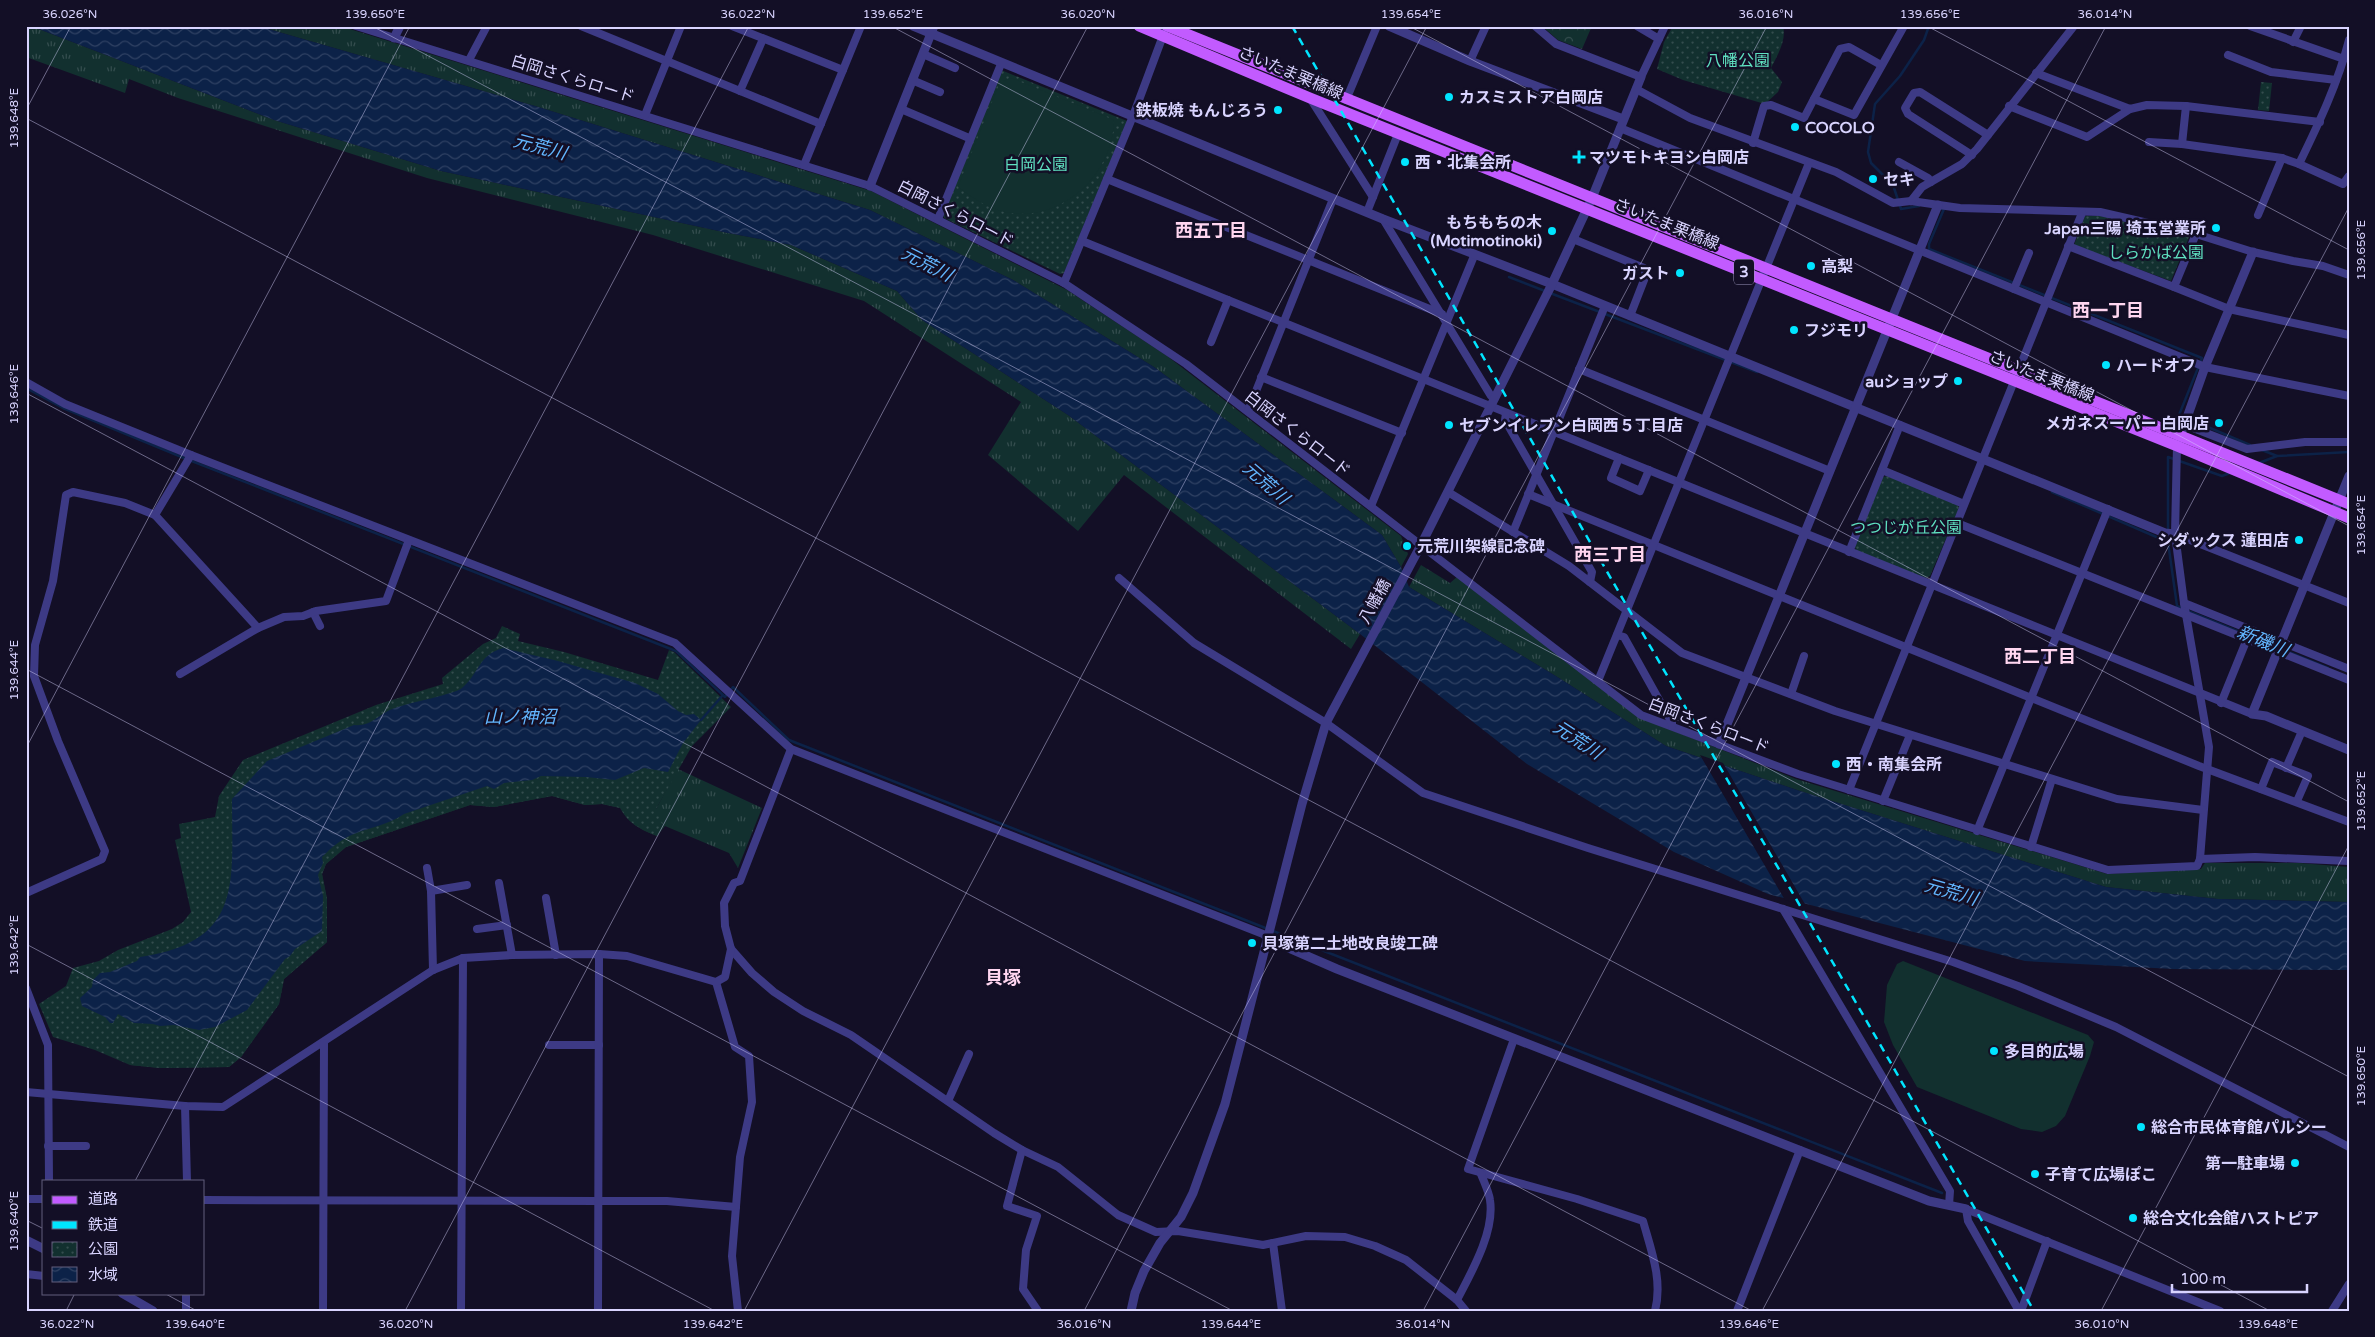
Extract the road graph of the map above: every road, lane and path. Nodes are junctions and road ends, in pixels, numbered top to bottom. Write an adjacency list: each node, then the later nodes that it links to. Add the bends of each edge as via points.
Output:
1 (356, 26): 22 (street, 白岡さくらロード)
2 (400, 26): 22 (street)
3 (487, 26): 30 (street)
4 (581, 26): 32 (street)
5 (681, 26): 32 (street)
6 (732, 26): 23 (street)
7 (861, 26): 36 (street)
8 (913, 26): 21 (street)
9 (1139, 26): 20 (main road, さいたま栗橋線 / 3)
10 (1377, 26): 46 (street)
11 (1389, 26): 31 (street)
12 (1486, 26): 31 (street)
13 (1535, 26): 38 (street, via 1556,44)
14 (1637, 26): 24 (street)
15 (1666, 26): 24 (street)
16 (1904, 26): 34 (street)
17 (2074, 26): 37 (street)
18 (2250, 26): 26 (street)
19 (2301, 26): 26 (street)
20 (1165, 29): 44 (main road, さいたま栗橋線 / 3); 46 (main road, さいたま栗橋線 / 3); 52 (street)
21 (933, 30): 27 (street); 33 (street)
22 (394, 38): 30 (street, 白岡さくらロード)
23 (763, 38): 36 (street); 42 (street)
24 (1659, 39): 38 (street)
25 (2349, 40): 29 (street)
26 (2293, 42): 29 (street)
27 (923, 54): 35 (street); 39 (street)
28 (2228, 55): 40 (street, via 2271,72)
29 (2344, 59): 40 (street)
30 (469, 60): 51 (street, 白岡さくらロード)
31 (1470, 60): 54 (street)
32 (667, 61): 42 (street); 51 (street)
33 (1000, 64): 52 (street); 58 (street)
34 (1881, 64): 45 (street, via 1854,115); 45 (street, via 1849,46 1840,49)
35 (955, 68)
36 (843, 70): 55 (street)
37 (2036, 73): 47 (street); 50 (street)
38 (1641, 77): 41 (street, 八幡橋)
39 (912, 80): 43 (street); 49 (street)
40 (2336, 80): 53 (street)
41 (1636, 89): 54 (street, 八幡橋); 60 (street, via 1690,118)
42 (740, 91): 55 (street)
43 (940, 92)
44 (1310, 98): 56 (main road, さいたま栗橋線 / 3); 72 (street)
45 (1814, 99): 60 (street, via 1804,118 1771,105 1764,106)
46 (1346, 100): 76 (main road, さいたま栗橋線 / 3)
47 (2010, 106): 50 (street, via 2088,137); 57 (street)
48 (2186, 106): 50 (street, via 2147,105); 53 (street); 61 (street)
49 (901, 108): 58 (street); 71 (street)
50 (2130, 109)
51 (645, 116): 67 (street, 白岡さくらロード)
52 (1133, 116): 69 (street); 73 (street)
53 (2320, 122): 66 (street)
54 (1622, 123): 74 (street); 76 (street, 八幡橋)
55 (821, 124): 67 (street)
56 (1398, 134): 72 (street); 76 (main road, さいたま栗橋線 / 3)
57 (1988, 135): 62 (street); 62 (street, via 1920,92 1914,93 1905,108 1908,114)
58 (969, 138): 81 (street)
59 (2149, 142): 61 (street)
60 (1753, 143): 65 (street)
61 (2182, 144): 63 (street)
62 (1972, 155): 70 (street)
63 (2282, 158): 66 (street); 80 (street)
64 (1899, 162): 70 (street)
65 (1809, 163): 74 (street); 75 (street, via 1836,172 1893,203)
66 (2299, 164): 68 (street, via 2343,184)
67 (804, 165): 71 (street, 白岡さくらロード)
68 (2349, 176)
69 (1107, 178): 85 (street); 91 (street)
70 (1931, 182): 75 (street)
71 (870, 186): 81 (street, 白岡さくらロード)
72 (1373, 197): 78 (street)
73 (1333, 199): 78 (street); 91 (street)
74 (1794, 199): 87 (street); 92 (street)
75 (1912, 201): 77 (street)
76 (1590, 203): 84 (street, 八幡橋); 92 (main road, さいたま栗橋線 / 3)
77 (1937, 207): 79 (street); 87 (street)
78 (1366, 212): 82 (street)
79 (2082, 213): 83 (street, via 2100,212); 86 (street)
80 (2258, 215)
81 (938, 219): 94 (street, 白岡さくらロード)
82 (1383, 220): 90 (street); 102 (street)
83 (2196, 234): 88 (street); 96 (street)
84 (1573, 239): 95 (street, 八幡橋); 103 (street, via 1644,268 1646,275)
85 (1082, 241): 94 (street); 98 (street)
86 (2068, 246): 96 (street); 99 (street)
87 (1920, 250): 97 (street); 106 (street)
88 (2253, 252): 93 (street, via 2323,266); 101 (street)
89 (2029, 253): 97 (street)
90 (1474, 256): 95 (street); 105 (street)
91 (1309, 259): 102 (street); 104 (street)
92 (1763, 274): 106 (main road, さいたま栗橋線 / 3); 109 (street)
93 (2349, 275)
94 (1064, 283): 119 (street, 白岡さくらロード, via 1186,364)
95 (1552, 284): 100 (street); 117 (street, 八幡橋)
96 (2174, 287): 101 (street)
97 (2014, 289): 99 (street)
98 (1228, 300): 104 (street); 108 (street)
99 (2046, 302): 110 (street); 112 (street)
100 (1605, 306): 103 (street); 111 (street)
101 (2229, 310): 107 (street); 110 (street)
102 (1442, 314): 105 (street)
103 (1630, 316): 109 (street)
104 (1283, 322): 113 (street); 114 (street)
105 (1447, 322): 114 (street); 117 (street)
106 (1890, 325): 112 (main road, さいたま栗橋線 / 3); 118 (street)
107 (2349, 335)
108 (1211, 342)
109 (1730, 356): 118 (street); 121 (street)
110 (2205, 367): 116 (street); 122 (street)
111 (1579, 369): 121 (street); 124 (street)
112 (2016, 376): 126 (main road, さいたま栗橋線 / 3); 130 (street)
113 (1261, 378): 119 (street); 125 (street)
114 (1424, 379): 117 (street); 125 (street)
115 (26, 382): 128 (street, via 65,404)
116 (2349, 396)
117 (1492, 402): 120 (street); 137 (street, 八幡橋)
118 (1856, 407): 123 (street); 133 (street)
119 (1248, 411): 142 (street, 白岡さくらロード)
120 (1506, 413): 124 (street); 134 (street, via 1505,420)
121 (1704, 420): 133 (street); 136 (street)
122 (2183, 424): 126 (street); 127 (street, via 2247,449 2305,442)
123 (1900, 425): 130 (street); 132 (street)
124 (1554, 432): 129 (street); 134 (street)
125 (1402, 433): 142 (street)
126 (2178, 441): 139 (main road, さいたま栗橋線 / 3); 144 (main road, さいたま栗橋線 / 3); 150 (street)
127 (2349, 442)
128 (191, 455): 145 (street); 151 (street)
129 (1619, 458): 131 (street); 131 (street, via 1610,478 1640,491)
130 (1982, 458): 140 (street); 143 (street)
131 (1649, 470): 136 (street)
132 (1882, 470): 140 (street); 154 (street)
133 (1830, 471): 149 (street)
134 (1536, 475): 138 (street); 141 (street)
135 (2349, 476): 139 (street)
136 (1679, 483): 149 (street); 152 (street)
137 (1448, 492): 148 (street); 153 (street, 八幡橋)
138 (1528, 494): 141 (street); 148 (street)
139 (2344, 502): 144 (street)
140 (1964, 504): 147 (street)
141 (1554, 505): 152 (street); 157 (street, via 1592,572)
142 (1371, 506): 153 (street, 白岡さくらロード)
143 (2108, 510): 150 (street); 155 (street)
144 (2334, 512): 146 (main road, さいたま栗橋線 / 3); 158 (street)
145 (155, 516): 167 (street); 173 (street, via 125,504 73,492 66,495 53,581)
146 (2349, 518)
147 (1957, 523): 155 (street); 159 (street)
148 (1513, 532): 157 (street)
149 (1805, 534): 154 (street); 160 (street)
150 (2175, 534): 158 (street); 161 (street)
151 (409, 540): 164 (street, via 386,601); 193 (street, via 675,643)
152 (1653, 545): 160 (street); 163 (street)
153 (1422, 546): 181 (street, 白岡さくらロード); 187 (street, 八幡橋)
154 (1849, 552): 159 (street)
155 (2082, 574): 165 (street); 169 (street)
156 (1119, 578): 187 (street, via 1194,643)
157 (1590, 582): 163 (street)
158 (2305, 585): 162 (street); 171 (street)
159 (1932, 586): 169 (street); 174 (street)
160 (1780, 596): 174 (street); 179 (street)
161 (2184, 602): 165 (street); 171 (street)
162 (2349, 603)
163 (1627, 610): 168 (street); 179 (street, via 1682,653)
164 (313, 612): 166 (street); 167 (street, via 284,617)
165 (2186, 615): 170 (street); 183 (street)
166 (320, 626)
167 (258, 628): 178 (street)
168 (1617, 635): 181 (street); 189 (street, via 1624,637)
169 (2056, 636): 183 (street); 184 (street)
170 (2247, 639): 175 (street); 185 (street)
171 (2282, 642): 175 (street); 177 (street)
172 (26, 645): 173 (street)
173 (35, 645): 213 (street, via 34,676 105,851 102,858)
174 (1906, 648): 184 (street); 188 (street)
175 (2278, 652): 180 (street); 186 (street)
176 (1804, 656): 182 (street)
177 (2349, 669)
178 (180, 674)
179 (1746, 678): 182 (street); 192 (street)
180 (2349, 680)
181 (1598, 681): 189 (street, 白岡さくらロード, via 1641,715)
182 (1791, 694): 188 (street)
183 (2201, 694): 185 (street); 197 (street, via 2209,747)
184 (2031, 698): 195 (street); 197 (street)
185 (2221, 703): 186 (street)
186 (2252, 714): 190 (street, via 2266,716)
187 (1326, 723): 215 (street, via 1423,793); 218 (street, 八幡橋)
188 (1875, 724): 191 (street); 200 (street)
189 (1672, 726): 192 (street, 白岡さくらロード)
190 (2302, 731): 194 (street); 196 (street)
191 (1910, 734): 195 (street); 201 (street)
192 (1719, 744): 200 (street, 白岡さくらロード)
193 (791, 750): 218 (street, via 1263,934); 219 (street, via 740,881 734,883 724,903)
194 (2349, 750)
195 (2004, 764): 198 (street); 205 (street)
196 (2286, 768): 199 (street, via 2272,762); 202 (street, via 2308,776)
197 (2207, 769): 199 (street); 203 (street)
198 (2052, 779): 203 (street, via 2117,799); 206 (street)
199 (2261, 789): 202 (street)
200 (1848, 790): 201 (street, 白岡さくらロード)
201 (1883, 801): 205 (street, 白岡さくらロード)
202 (2297, 801): 204 (street)
203 (2203, 810): 207 (street)
204 (2349, 822)
205 (1977, 831): 206 (street, 白岡さくらロード)
206 (2031, 847): 207 (street, 白岡さくらロード, via 2108,870 2197,866)
207 (2200, 859): 208 (street, via 2255,857)
208 (2349, 861)
209 (428, 868): 212 (street)
210 (499, 883): 216 (street)
211 (468, 885): 212 (street)
212 (431, 891): 224 (street)
213 (26, 893)
214 (546, 898): 222 (street)
215 (1783, 909): 238 (street, via 1953,962 2064,1004 2116,1027); 250 (street, via 1950,1191)
216 (507, 925): 217 (street); 221 (street)
217 (477, 929)
218 (1268, 939): 227 (street); 253 (street, 八幡橋, via 1225,1104 1193,1193 1181,1217)
219 (731, 949): 225 (street, via 725,977); 234 (street, via 774,992 851,1035)
220 (599, 954): 222 (street); 225 (street, via 627,956); 230 (street)
221 (512, 955): 222 (street); 223 (street)
222 (556, 955)
223 (463, 958): 224 (street); 249 (street)
224 (433, 970): 228 (street)
225 (716, 982): 251 (street, via 735,1047 749,1056 751,1077 752,1102 740,1157)
226 (26, 988): 233 (street, via 48,1045)
227 (1514, 1039): 240 (street); 241 (street, via 1468,1169)
228 (324, 1043): 235 (street, via 223,1107); 248 (street)
229 (549, 1045): 230 (street)
230 (600, 1045): 247 (street)
231 (969, 1054): 234 (street)
232 (26, 1092): 233 (street)
233 (47, 1094): 235 (street); 236 (street)
234 (948, 1101): 239 (street)
235 (186, 1106): 243 (street)
236 (48, 1146): 237 (street); 242 (street)
237 (86, 1146)
238 (2349, 1147)
239 (1022, 1150): 253 (street, via 1058,1167 1118,1216 1156,1232); 270 (street, via 1007,1206 1037,1216 1026,1250 1022,1289)
240 (1800, 1150): 250 (street, via 1928,1201); 275 (street)
241 (1482, 1174): 263 (street, via 1491,1201 1488,1233); 274 (street, via 1643,1220 1658,1275)
242 (49, 1180)
243 (187, 1180)
244 (26, 1199): 245 (street)
245 (42, 1199)
246 (205, 1200): 248 (street)
247 (599, 1200): 249 (street); 251 (street); 268 (street)
248 (324, 1201): 249 (street); 266 (street)
249 (460, 1201): 267 (street)
250 (1949, 1205): 252 (street)
251 (736, 1207): 269 (street, via 732,1256)
252 (1966, 1209): 255 (street); 276 (street, via 1968,1221)
253 (1168, 1233): 256 (street, via 1178,1231 1263,1245); 271 (street, 八幡橋, via 1144,1270)
254 (26, 1240): 257 (street)
255 (2047, 1241): 276 (street); 277 (street)
256 (1273, 1243): 263 (street, via 1306,1236 1345,1237 1375,1246 1406,1260); 272 (street)
257 (42, 1249)
258 (26, 1274): 259 (street)
259 (42, 1276)
260 (2349, 1284): 278 (street)
261 (124, 1294): 264 (street)
262 (186, 1294): 265 (street)
263 (1457, 1300): 273 (street)
264 (153, 1311)
265 (186, 1311)
266 (323, 1311)
267 (461, 1311)
268 (598, 1311)
269 (738, 1311)
270 (1038, 1311)
271 (1131, 1311)
272 (1282, 1311)
273 (1466, 1311)
274 (1655, 1311)
275 (1737, 1311)
276 (2020, 1311)
277 (2220, 1311)
278 (2332, 1311)

